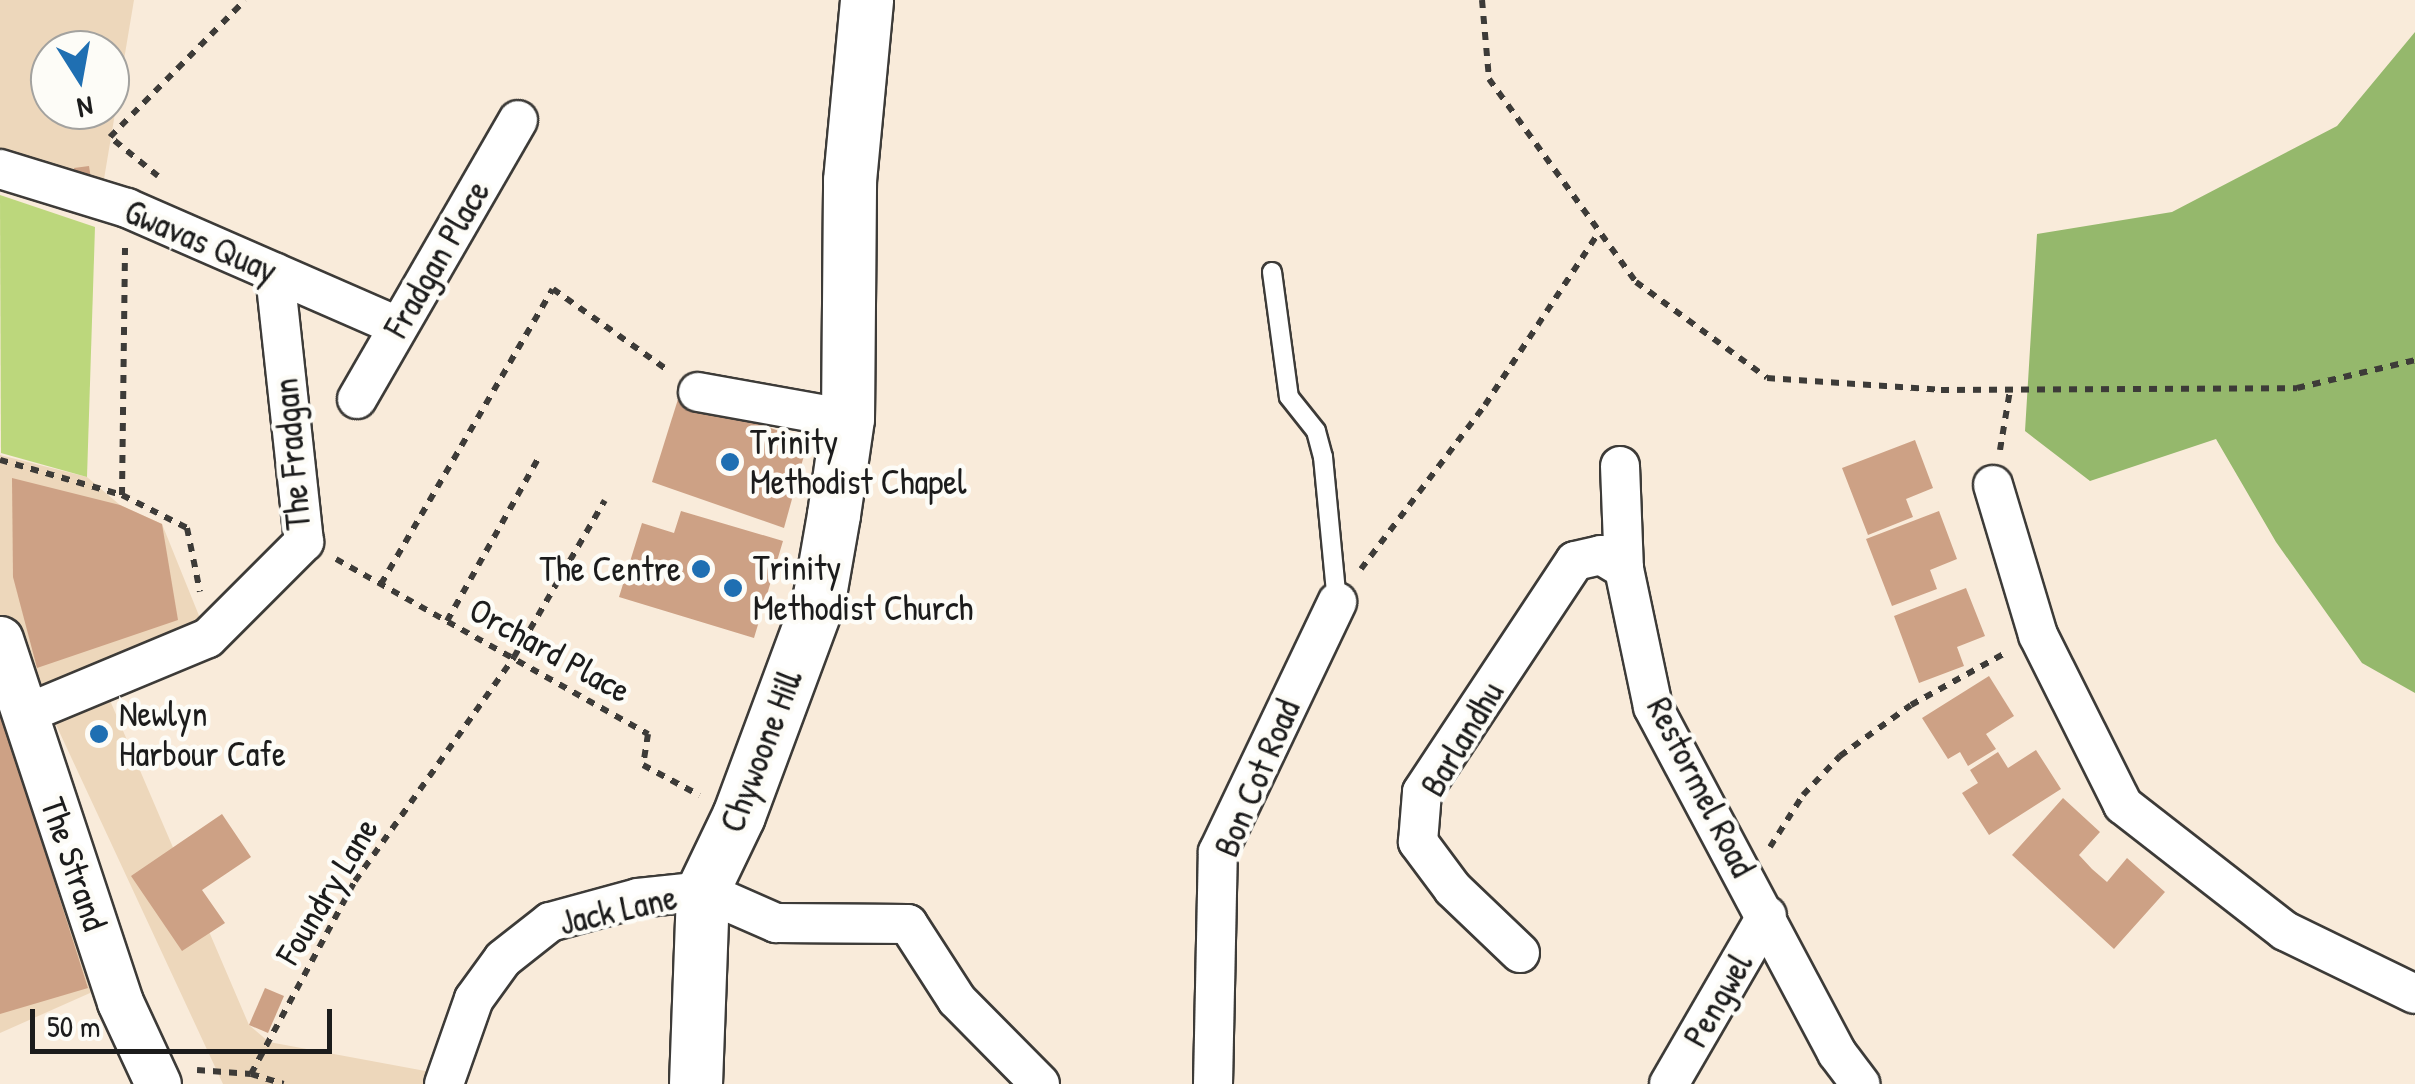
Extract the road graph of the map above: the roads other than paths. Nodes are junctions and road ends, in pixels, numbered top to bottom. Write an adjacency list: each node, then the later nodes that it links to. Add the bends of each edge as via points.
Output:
1 (867, 0): 9 (main road, Chywoone Hill, via 850,181)
2 (518, 120): 6 (street, Fradgan Place)
3 (0, 169): 5 (street, Gwavas Quay, via 127,208)
4 (1272, 272): 13 (lane, via 1289,397 1316,430 1324,457)
5 (275, 273): 6 (street, Gwavas Quay); 15 (street, The Fradgan, via 304,542 208,638)
6 (396, 326): 8 (street, Fradgan Place)
7 (698, 392): 9 (street)
8 (357, 399)
9 (848, 419): 16 (main road, Chywoone Hill, via 820,601 739,816)
10 (1620, 466): 12 (street, Restormel Road)
11 (1994, 485): 19 (street, via 2038,635 2123,805 2285,931)
12 (1624, 569): 17 (street, Restormel Road, via 1653,707); 18 (street, Barlandhu, via 1601,554 1575,561 1422,792 1418,842 1453,889)
13 (1337, 602): 24 (street, Bon Cot Road, via 1218,852)
14 (0, 640): 15 (street, The Strand)
15 (24, 715): 20 (street, The Strand, via 120,1002)
16 (703, 891): 21 (street, Jack Lane, via 638,898 550,922 503,958 474,999); 22 (main road, Chywoone Hill); 23 (street, via 776,922 908,924 957,1000)
17 (1767, 915): 25 (street, Pengwel); 26 (street, Restormel Road)
18 (1520, 953)
19 (2415, 994)
20 (154, 1075)
21 (444, 1084)
22 (696, 1084)
23 (1040, 1084)
24 (1213, 1084)
25 (1669, 1084)
26 (1860, 1084)

